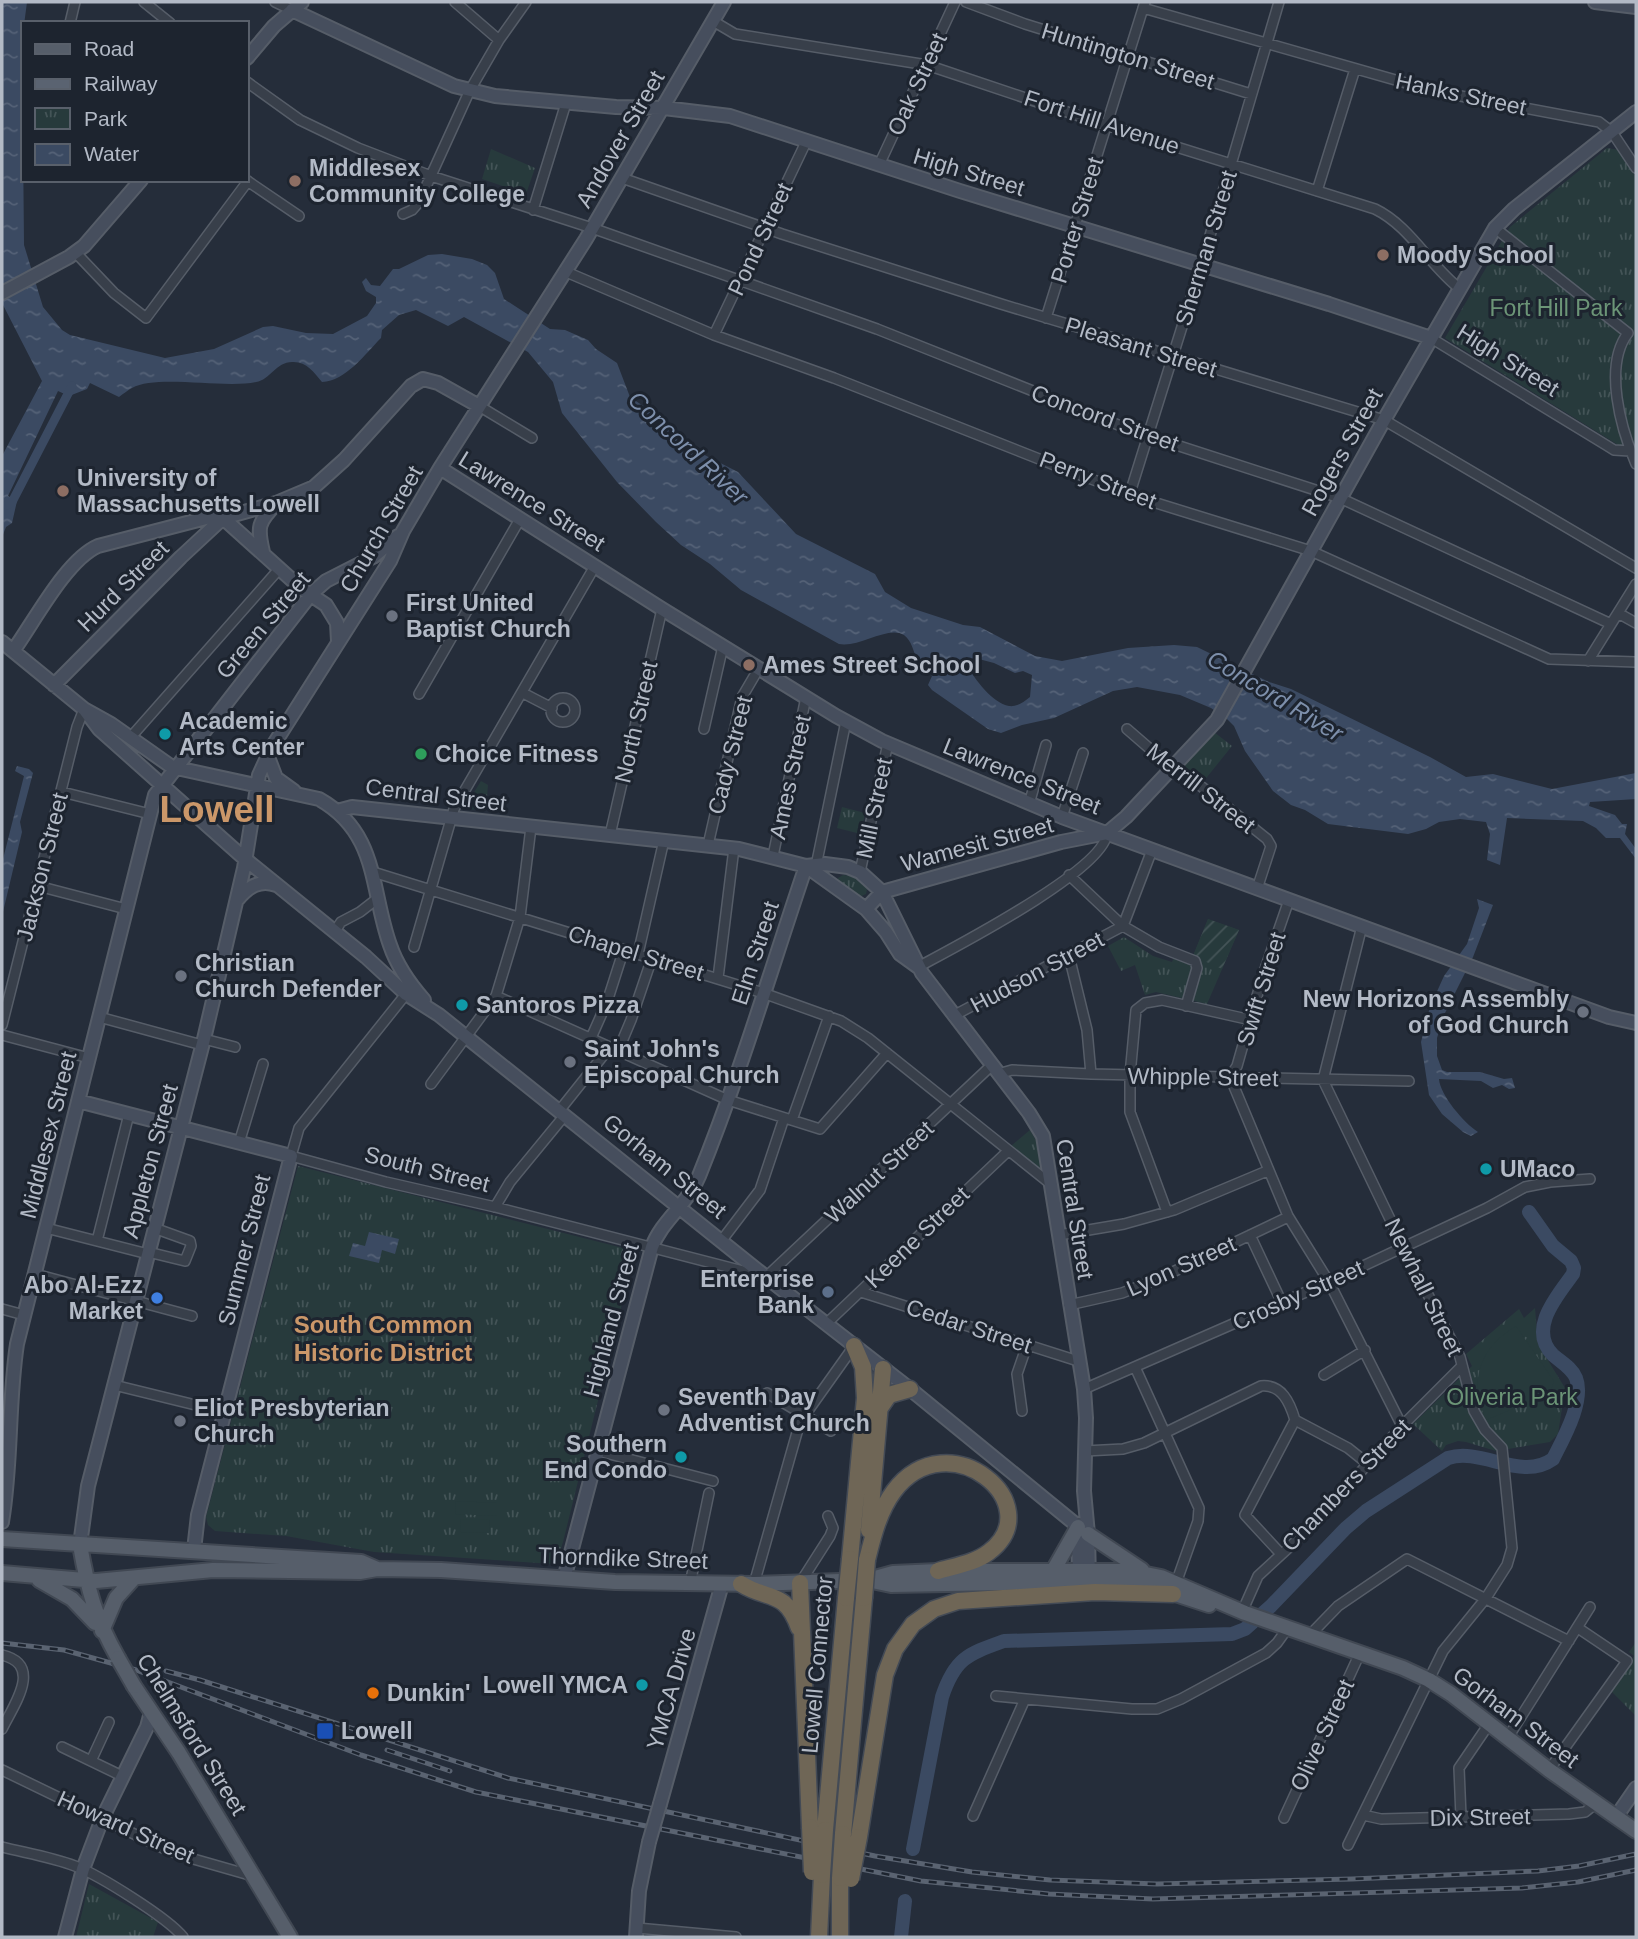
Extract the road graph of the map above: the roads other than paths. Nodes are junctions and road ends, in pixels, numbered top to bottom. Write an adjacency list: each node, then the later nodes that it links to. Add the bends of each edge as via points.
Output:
1 (75, 2): 15 (street)
2 (144, 2): 11 (street)
3 (275, 2): 13 (street, High Street)
4 (455, 2): 18 (street)
5 (526, 2): 18 (street)
6 (724, 2): 17 (main road, Andover Street)
7 (955, 2): 22 (street, Oak Street)
8 (966, 2): 20 (street, Huntington Street)
9 (1279, 2): 19 (street, Sherman Street)
10 (1594, 2): 14 (main road)
11 (155, 5): 16 (street)
12 (1144, 5): 19 (street, Hanks Street); 20 (street, Porter Street)
13 (297, 6): 21 (main road); 25 (main road, High Street, via 423,72)
14 (1636, 7)
15 (70, 21)
16 (168, 21)
17 (713, 21): 22 (street, Fort Hill Avenue, via 743,35); 28 (main road, Andover Street)
18 (499, 40): 25 (street)
19 (1268, 43): 23 (street, Hanks Street); 26 (street, Sherman Street)
20 (1127, 56): 26 (street, Huntington Street); 30 (street, Porter Street)
21 (248, 57)
22 (927, 65): 30 (street, Fort Hill Avenue); 34 (street, Oak Street)
23 (1355, 69): 31 (street, Hanks Street, via 1434,91 1599,122); 41 (street)
24 (248, 83): 36 (street, Concord Street, via 316,129)
25 (470, 90): 27 (main road, High Street); 36 (street)
26 (1251, 94): 33 (street, Sherman Street)
27 (566, 103): 28 (main road, High Street); 42 (street)
28 (664, 107): 32 (main road, High Street, via 730,116); 37 (main road, Andover Street)
29 (1636, 112): 31 (main road, Rogers Street)
30 (1106, 125): 33 (street, Fort Hill Avenue); 45 (street, Porter Street)
31 (1612, 132): 35 (street); 48 (main road, Rogers Street)
32 (806, 142): 34 (main road, High Street); 47 (street, Pond Street)
33 (1231, 163): 41 (street, Fort Hill Avenue); 50 (street, Sherman Street)
34 (878, 165): 45 (main road, High Street)
35 (1636, 166)
36 (431, 176): 42 (street, Concord Street); 43 (street, via 419,202)
37 (622, 178): 46 (main road, Andover Street); 47 (street, Pleasant Street)
38 (139, 182): 49 (main road)
39 (246, 182): 49 (street, via 146,318)
40 (248, 182): 44 (street)
41 (1317, 191): 53 (street, Fort Hill Avenue, via 1385,214)
42 (533, 210): 46 (street, Concord Street)
43 (403, 214)
44 (299, 216)
45 (1075, 227): 50 (main road, High Street); 56 (street, Porter Street)
46 (592, 228): 51 (main road, Andover Street); 52 (street, Concord Street)
47 (765, 228): 52 (street, Pond Street); 56 (street, Pleasant Street)
48 (1495, 228): 53 (main road, Rogers Street); 57 (street)
49 (75, 252): 54 (main road)
50 (1201, 266): 59 (main road, High Street); 60 (street, Sherman Street)
51 (565, 271): 55 (main road, Andover Street); 58 (street, Perry Street)
52 (740, 280): 58 (street, Pond Street); 63 (street, Concord Street)
53 (1460, 289): 59 (main road, Rogers Street)
54 (2, 293)
55 (548, 296): 61 (main road, Church Street)
56 (1046, 318): 60 (street, Pleasant Street)
57 (1632, 331): 65 (street, via 1621,342 1618,354 1617,391)
58 (714, 335): 68 (street, Perry Street)
59 (1431, 338): 62 (main road, Rogers Street); 65 (street, High Street, via 1614,450)
60 (1173, 357): 62 (street, Pleasant Street); 63 (street, Sherman Street)
61 (479, 406): 64 (street); 67 (main road, Church Street); 70 (main road, via 430,379 417,382 329,475)
62 (1384, 420): 69 (main road, Rogers Street); 78 (street, Pleasant Street)
63 (1147, 436): 68 (street, Sherman Street); 69 (street, Concord Street)
64 (532, 438)
65 (1630, 451): 66 (street)
66 (1636, 464)
67 (440, 468): 72 (main road, Lawrence Street); 73 (main road, Church Street)
68 (1130, 493): 74 (street, Perry Street)
69 (1340, 498): 74 (main road, Rogers Street); 84 (street, Concord Street)
70 (276, 503): 71 (main road); 75 (main road, via 260,523)
71 (223, 518): 75 (main road); 88 (main road, via 209,517 87,551); 92 (main road, Hurd Street)
72 (520, 519): 76 (main road, Lawrence Street); 94 (street)
73 (403, 531): 80 (main road, Green Street, via 373,557); 85 (main road, Church Street, via 390,561)
74 (1311, 551): 89 (street, Perry Street, via 1549,659); 106 (main road, Rogers Street, via 1220,716)
75 (263, 553): 77 (main road)
76 (595, 566): 81 (main road, Lawrence Street); 93 (street)
77 (280, 568): 80 (main road); 101 (street)
78 (1636, 568)
79 (1636, 584): 82 (street)
80 (311, 594): 85 (main road, via 331,611); 107 (main road, Green Street)
81 (662, 609): 87 (main road, Lawrence Street); 119 (street, North Street)
82 (1618, 612): 83 (street); 84 (street)
83 (1636, 623)
84 (1611, 624): 89 (street)
85 (338, 641): 105 (main road, Church Street)
86 (2, 642): 88 (main road, Central Street)
87 (723, 646): 91 (main road, Lawrence Street); 99 (street)
88 (13, 651): 92 (main road, Central Street)
89 (1588, 661): 90 (street, Perry Street)
90 (1636, 662)
91 (759, 668): 95 (main road, Lawrence Street); 121 (street, Cady Street, via 742,697)
92 (54, 685): 97 (main road, Central Street)
93 (523, 693): 96 (street); 116 (street)
94 (419, 694)
95 (806, 697): 98 (main road, Lawrence Street); 124 (street, Ames Street)
96 (552, 708)
97 (84, 709): 101 (main road, Central Street); 108 (main road, Central Street, via 99,729); 110 (street, Jackson Street)
98 (846, 721): 102 (main road, Lawrence Street); 126 (street)
99 (704, 729)
100 (1127, 729): 106 (street, Merrill Street)
101 (130, 738): 107 (main road, Central Street)
102 (888, 743): 112 (main road, Lawrence Street); 127 (street, Mill Street)
103 (1046, 745): 112 (street)
104 (1083, 752): 115 (street)
105 (268, 757): 109 (main road, Church Street); 111 (main road, via 276,778)
106 (1172, 768): 118 (main road, Rogers Street); 134 (street, Merrill Street, via 1266,839 1270,846)
107 (175, 769): 108 (main road, Middlesex Street); 109 (main road, Central Street)
108 (162, 785): 114 (main road, Middlesex Street); 125 (main road, Gorham Street)
109 (256, 786): 111 (main road, Central Street); 125 (main road, Appleton Street)
110 (62, 792): 114 (street); 130 (street, Jackson Street)
111 (299, 794): 113 (main road, Central Street, via 319,799)
112 (1029, 804): 115 (main road, Lawrence Street)
113 (337, 811): 116 (main road, Central Street, via 352,807); 128 (main road, via 362,842)
114 (150, 814): 139 (main road, Middlesex Street)
115 (1062, 817): 118 (main road, Lawrence Street)
116 (452, 818): 117 (main road, Central Street); 132 (street)
117 (531, 827): 119 (main road, Central Street); 141 (street)
118 (1107, 832): 123 (main road, Lawrence Street); 129 (street, via 1103,846); 135 (main road, Wamesit Street)
119 (610, 835): 120 (main road, Central Street)
120 (664, 840): 121 (main road, Central Street); 148 (street)
121 (708, 845): 122 (main road, Central Street)
122 (734, 848): 124 (main road, Central Street); 153 (street)
123 (1152, 850): 134 (main road, Lawrence Street); 142 (street, Hudson Street)
124 (774, 856): 126 (main road, Central Street)
125 (245, 859): 131 (main road, Gorham Street); 138 (main road, Appleton Street)
126 (811, 866): 127 (main road, Central Street); 133 (main road, Central Street); 154 (main road, Elm Street)
127 (855, 870): 133 (main road, via 837,873); 135 (main road, Central Street)
128 (373, 872): 132 (street, Chapel Street); 136 (main road)
129 (1069, 875): 142 (street); 152 (street, via 1036,902)
130 (38, 886): 139 (street); 164 (street, Jackson Street)
131 (278, 886): 138 (main road, via 257,884); 144 (main road, Gorham Street)
132 (431, 889): 141 (street, Chapel Street); 146 (street)
133 (838, 889): 140 (main road, Central Street)
134 (1257, 889): 137 (main road, Lawrence Street)
135 (882, 892): 140 (main road, Wamesit Street); 152 (main road, Central Street)
136 (378, 898): 144 (street); 145 (main road)
137 (1289, 900): 143 (main road, Lawrence Street); 162 (street, Swift Street)
138 (235, 902): 168 (main road, Appleton Street)
139 (126, 909): 161 (main road, Middlesex Street)
140 (866, 909): 152 (main road, Central Street, via 900,954)
141 (520, 917): 147 (street, Chapel Street); 156 (street)
142 (1124, 926): 149 (street, Hudson Street); 157 (street, via 1195,961)
143 (1362, 926): 163 (main road, Lawrence Street); 178 (street)
144 (335, 931): 150 (main road, Gorham Street)
145 (389, 943): 150 (main road, via 383,953); 158 (main road, via 404,976)
146 (414, 947)
147 (624, 950): 148 (street, Chapel Street); 167 (street)
148 (638, 954): 151 (street, Chapel Street)
149 (1069, 956): 160 (street, Hudson Street); 175 (street, via 1087,1030)
150 (366, 957): 155 (main road, Gorham Street)
151 (652, 958): 153 (street, Chapel Street); 170 (street, via 631,1020)
152 (918, 967): 160 (main road, Central Street)
153 (718, 978): 154 (street, Chapel Street)
154 (764, 993): 159 (street, Chapel Street); 181 (main road, Elm Street)
155 (406, 994): 158 (main road, Gorham Street); 190 (street, Summer Street, via 299,1128)
156 (496, 996): 166 (street); 167 (street)
157 (1186, 1006): 162 (street); 176 (street, via 1162,1000 1138,1007)
158 (439, 1015): 166 (main road, Gorham Street)
159 (829, 1016): 171 (street, Chapel Street, via 856,1029); 186 (street)
160 (953, 1016): 174 (main road, Central Street)
161 (99, 1017): 168 (street); 172 (main road, Middlesex Street)
162 (1251, 1020): 177 (street, Swift Street)
163 (1636, 1023)
164 (2, 1026)
165 (2, 1035): 172 (street)
166 (465, 1036): 180 (street); 184 (main road, Gorham Street)
167 (591, 1038): 170 (street)
168 (203, 1042): 169 (street); 187 (main road, Appleton Street)
169 (235, 1047)
170 (614, 1049): 181 (street); 184 (street)
171 (887, 1053): 183 (street, Chapel Street); 186 (street, via 820,1129)
172 (89, 1058): 182 (main road, Middlesex Street)
173 (263, 1064): 188 (street)
174 (995, 1069): 175 (street, Whipple Street); 183 (street, Walnut Street); 193 (main road, Central Street, via 1043,1136)
175 (1091, 1074): 176 (street, Whipple Street)
176 (1130, 1075): 177 (street, Whipple Street); 196 (street, via 1130,1112)
177 (1230, 1077): 178 (street, Whipple Street); 191 (street)
178 (1323, 1080): 179 (street, Whipple Street); 204 (street, Newhall Street)
179 (1409, 1081)
180 (431, 1084)
181 (728, 1100): 186 (street); 195 (main road, Elm Street, via 698,1178)
182 (78, 1101): 185 (main road, South Street); 198 (main road, Middlesex Street)
183 (950, 1105): 189 (street, Chapel Street); 208 (street, Walnut Street)
184 (562, 1113): 194 (street); 195 (main road, Gorham Street)
185 (129, 1114): 187 (main road, South Street); 203 (street)
186 (788, 1119): 202 (street, via 758,1194)
187 (180, 1127): 188 (main road, South Street); 199 (main road, Appleton Street)
188 (239, 1143): 190 (main road, South Street)
189 (1008, 1151): 193 (street, Chapel Street); 210 (street, Keene Street)
190 (290, 1156): 194 (street, South Street); 232 (main road, Summer Street)
191 (1268, 1171): 196 (street); 197 (street)
192 (1590, 1179): 204 (street, Crosby Street, via 1525,1187)
193 (1053, 1186): 200 (main road, Central Street)
194 (495, 1207): 205 (street, South Street)
195 (681, 1208): 202 (main road, Gorham Street); 205 (main road, Highland Street)
196 (1167, 1212): 200 (street)
197 (1288, 1217): 201 (street, Lyon Street); 209 (street)
198 (46, 1228): 203 (street); 207 (main road, Middlesex Street)
199 (154, 1228): 206 (main road, Appleton Street); 206 (street, via 190,1241 191,1246 185,1261)
200 (1059, 1235): 213 (main road, Central Street)
201 (1250, 1235): 212 (street); 213 (street, Lyon Street, via 1122,1293)
202 (722, 1240): 208 (main road, Gorham Street)
203 (97, 1241): 206 (street)
204 (1403, 1246): 209 (street, Crosby Street); 222 (street, Newhall Street)
205 (652, 1247): 208 (street, South Street); 238 (main road, Highland Street)
206 (148, 1253): 211 (main road, Appleton Street)
207 (35, 1274): 211 (street); 215 (main road, Middlesex Street)
208 (766, 1277): 217 (main road, Gorham Street)
209 (1329, 1282): 212 (street, Crosby Street); 220 (street)
210 (861, 1292): 217 (street, Keene Street); 218 (street, Cedar Street)
211 (136, 1300): 216 (street); 226 (main road, Appleton Street)
212 (1282, 1303): 223 (street, Crosby Street)
213 (1069, 1305): 221 (main road, Central Street)
214 (2, 1310): 215 (street)
215 (24, 1315): 244 (main road, Middlesex Street, via 14,1364)
216 (192, 1316)
217 (826, 1324): 219 (main road, Gorham Street)
218 (1027, 1345): 221 (street, Cedar Street); 231 (street, via 1017,1374)
219 (854, 1346): 224 (main road, Gorham Street); 233 (street); 299 (highway, Lowell Connector, bridge, via 863,1367 865,1398)
220 (1365, 1350): 225 (street); 235 (street)
221 (1078, 1361): 228 (main road, Central Street)
222 (1462, 1366): 235 (street, Chambers Street); 267 (street, Newhall Street, via 1474,1411 1503,1452 1512,1548)
223 (1135, 1367): 228 (street, Crosby Street); 237 (street)
224 (883, 1369): 227 (main road, Gorham Street); 230 (highway)
225 (1324, 1375)
226 (114, 1385): 232 (street); 247 (main road, Appleton Street, via 85,1497)
227 (910, 1389): 230 (highway, via 889,1395); 245 (main road, Gorham Street)
228 (1084, 1390): 239 (main road, Central Street)
229 (767, 1393): 233 (street)
230 (879, 1410): 250 (highway)
231 (1022, 1411)
232 (224, 1412): 248 (main road, Summer Street, via 198,1515)
233 (803, 1416): 236 (street); 265 (street)
234 (1295, 1420): 237 (street, via 1284,1396 1268,1385); 240 (street); 249 (street, via 1245,1516)
235 (1402, 1426): 240 (street, Chambers Street)
236 (831, 1431)
237 (1164, 1433): 239 (street, via 1134,1447); 266 (street, via 1200,1514)
238 (598, 1451): 241 (street); 259 (main road, Highland Street)
239 (1085, 1451): 245 (main road, Central Street)
240 (1368, 1464): 249 (street, Chambers Street)
241 (713, 1481)
242 (709, 1493): 263 (street)
243 (828, 1516): 262 (street, via 833,1528 830,1536)
244 (2, 1522)
245 (1083, 1530): 253 (main road); 255 (main road); 256 (main road)
246 (2, 1539): 247 (main road, Thorndike Street)
247 (80, 1545): 248 (main road, Thorndike Street); 260 (main road, Chelmsford Street)
248 (194, 1550): 251 (main road, Thorndike Street, via 361,1562)
249 (1281, 1554): 269 (street, Chambers Street, via 1253,1583)
250 (867, 1560): 252 (highway, via 885,1505 901,1482 933,1464 957,1464 979,1471 995,1484 1005,1503 1006,1523 998,1544 988,1553); 301 (highway, Lowell Connector, bridge)
251 (377, 1569): 258 (main road, Thorndike Street, via 213,1570); 259 (main road, Thorndike Street)
252 (938, 1571): 253 (main road, Thorndike Street); 261 (main road, Thorndike Street, via 893,1573)
253 (1054, 1571): 256 (main road, Thorndike Street)
254 (2, 1573): 257 (main road, Thorndike Street)
255 (1146, 1573): 256 (main road, Thorndike Street); 266 (main road, Gorham Street)
256 (1084, 1575): 261 (main road, Thorndike Street, via 891,1585); 266 (main road, Gorham Street)
257 (28, 1577): 260 (main road, Thorndike Street); 272 (main road, via 72,1599)
258 (134, 1578): 260 (main road, Thorndike Street); 272 (main road, via 116,1598)
259 (564, 1579): 263 (main road, Thorndike Street)
260 (86, 1580): 272 (main road, Chelmsford Street)
261 (867, 1580): 262 (main road, Thorndike Street)
262 (800, 1583): 265 (main road, Thorndike Street); 273 (highway)
263 (690, 1584): 264 (main road, Thorndike Street)
264 (722, 1584): 265 (main road, Thorndike Street); 306 (main road, YMCA Drive, bridge, via 640,1878)
265 (748, 1584): 273 (highway, via 755,1593 777,1597 792,1613)
266 (1175, 1588): 269 (main road, Gorham Street, via 1219,1608); 301 (highway, via 970,1599 923,1616 899,1643 886,1675)
267 (1486, 1598): 274 (street, via 1407,1559 1338,1606); 275 (street); 278 (street, Newhall Street, via 1443,1651)
268 (1590, 1607): 270 (street)
269 (1244, 1613): 271 (main road, Gorham Street)
270 (1578, 1628): 275 (street); 289 (street, via 1627,1661)
271 (1287, 1629): 274 (main road, Gorham Street); 280 (street, via 1261,1657 1157,1709)
272 (102, 1630): 281 (main road, Chelmsford Street, bridge)
273 (802, 1635): 299 (highway)
274 (1309, 1636): 276 (main road, Gorham Street)
275 (1569, 1641): 285 (street)
276 (1360, 1653): 278 (main road, Gorham Street); 297 (street, Olive Street)
277 (2, 1655): 284 (street, via 20,1665 24,1678)
278 (1429, 1680): 283 (main road, Gorham Street); 293 (street, Newhall Street)
279 (996, 1696): 280 (street)
280 (1025, 1699): 294 (street)
281 (151, 1712): 290 (main road); 305 (main road, Chelmsford Street)
282 (109, 1722): 287 (street)
283 (1489, 1724): 285 (main road, Gorham Street); 295 (street, via 1459,1768)
284 (2, 1729)
285 (1507, 1739): 289 (main road, Gorham Street)
286 (62, 1747): 287 (street)
287 (91, 1761): 290 (street)
288 (2, 1770): 298 (street, Howard Street)
289 (1549, 1770): 292 (main road, Gorham Street)
290 (122, 1776): 298 (main road)
291 (1636, 1788): 296 (main road)
292 (1595, 1804): 295 (street, Dix Street, via 1585,1812 1569,1814); 296 (main road, Gorham Street)
293 (1363, 1815): 295 (street, Dix Street, via 1381,1819); 302 (street, Newhall Street)
294 (973, 1816)
295 (1461, 1817)
296 (1616, 1817): 300 (main road, Gorham Street)
297 (1284, 1818)
298 (102, 1819): 304 (main road); 305 (street, Howard Street, via 183,1856)
299 (817, 1828): 307 (highway, bridge)
300 (1636, 1831)
301 (851, 1835): 308 (highway, bridge)
302 (1348, 1844)
303 (2, 1847): 304 (street)
304 (83, 1869): 309 (main road); 310 (street, via 160,1916)
305 (253, 1876): 311 (main road, Chelmsford Street)
306 (636, 1933): 312 (street)
307 (819, 1933)
308 (840, 1933)
309 (65, 1937)
310 (183, 1937)
311 (290, 1937)
312 (736, 1937)

